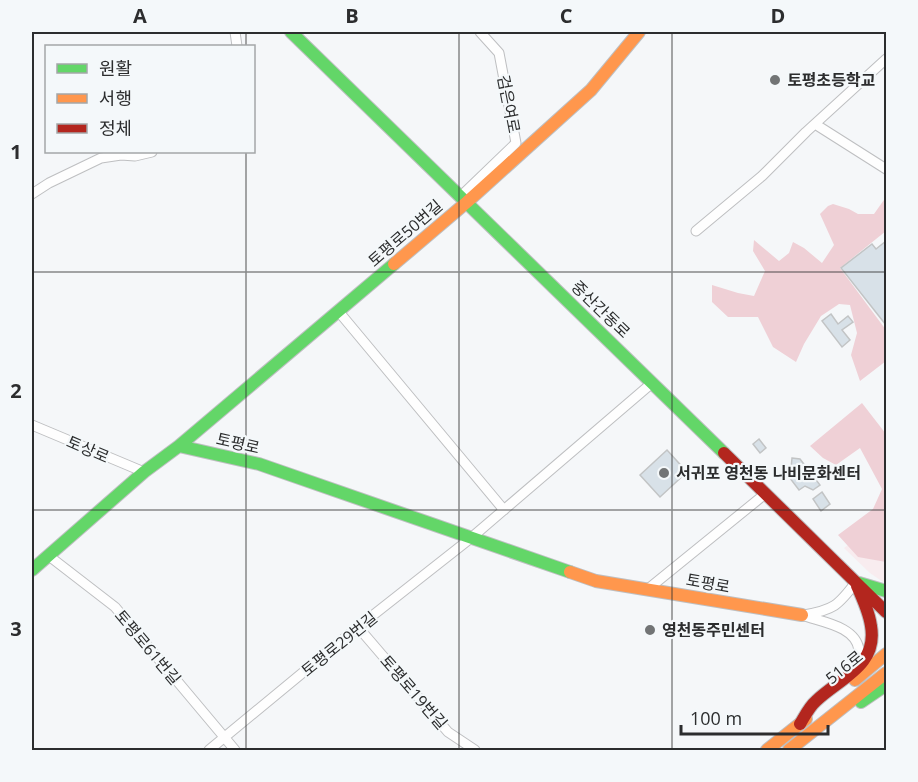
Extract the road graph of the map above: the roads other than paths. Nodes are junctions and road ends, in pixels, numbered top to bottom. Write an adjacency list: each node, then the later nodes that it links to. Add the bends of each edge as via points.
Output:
1 (291, 32): 9 (street, 중산간동로)
2 (480, 32): 9 (street, 검은여로, via 499,53 516,143)
3 (639, 32): 9 (street, 토평로50번길, via 591,90)
4 (886, 59): 5 (street)
5 (815, 124): 7 (street); 10 (street, via 762,176)
6 (148, 153): 8 (street, via 101,158)
7 (886, 169)
8 (32, 194)
9 (464, 199): 11 (street, 토평로50번길); 12 (street, 중산간동로)
10 (696, 231)
11 (339, 312): 14 (street, 토평로50번길); 17 (street)
12 (652, 383): 16 (street, 중산간동로); 17 (street)
13 (32, 425): 15 (street, 토상로)
14 (179, 446): 15 (street); 18 (street, 토평로, via 259,464)
15 (144, 472): 19 (street)
16 (765, 495): 21 (street, 중산간동로); 22 (street)
17 (504, 510): 18 (street)
18 (471, 538): 22 (street, 토평로, via 596,581); 26 (street, 토평로29번길)
19 (49, 556): 20 (street); 32 (street, 토평로61번길, via 115,607)
20 (32, 570)
21 (856, 582): 23 (street); 24 (street, 중산간동로); 25 (street, via 842,601 826,611); 28 (street, via 872,641 868,656)
22 (648, 589): 25 (street, 토평로)
23 (886, 591)
24 (886, 612)
25 (802, 615): 28 (street, via 842,628 853,636 860,653)
26 (358, 627): 32 (street, 토평로29번길); 36 (street, 토평로19번길, via 448,732)
27 (886, 654): 31 (street, 516로)
28 (856, 669): 31 (street, via 816,701)
29 (886, 673): 33 (street, 516로)
30 (886, 685): 33 (street)
31 (800, 723): 37 (street, 516로)
32 (224, 738): 34 (street, 토평로29번길); 35 (street, 토평로61번길)
33 (802, 740): 38 (street, 516로)
34 (209, 750)
35 (235, 750)
36 (475, 750)
37 (767, 750)
38 (789, 750)

